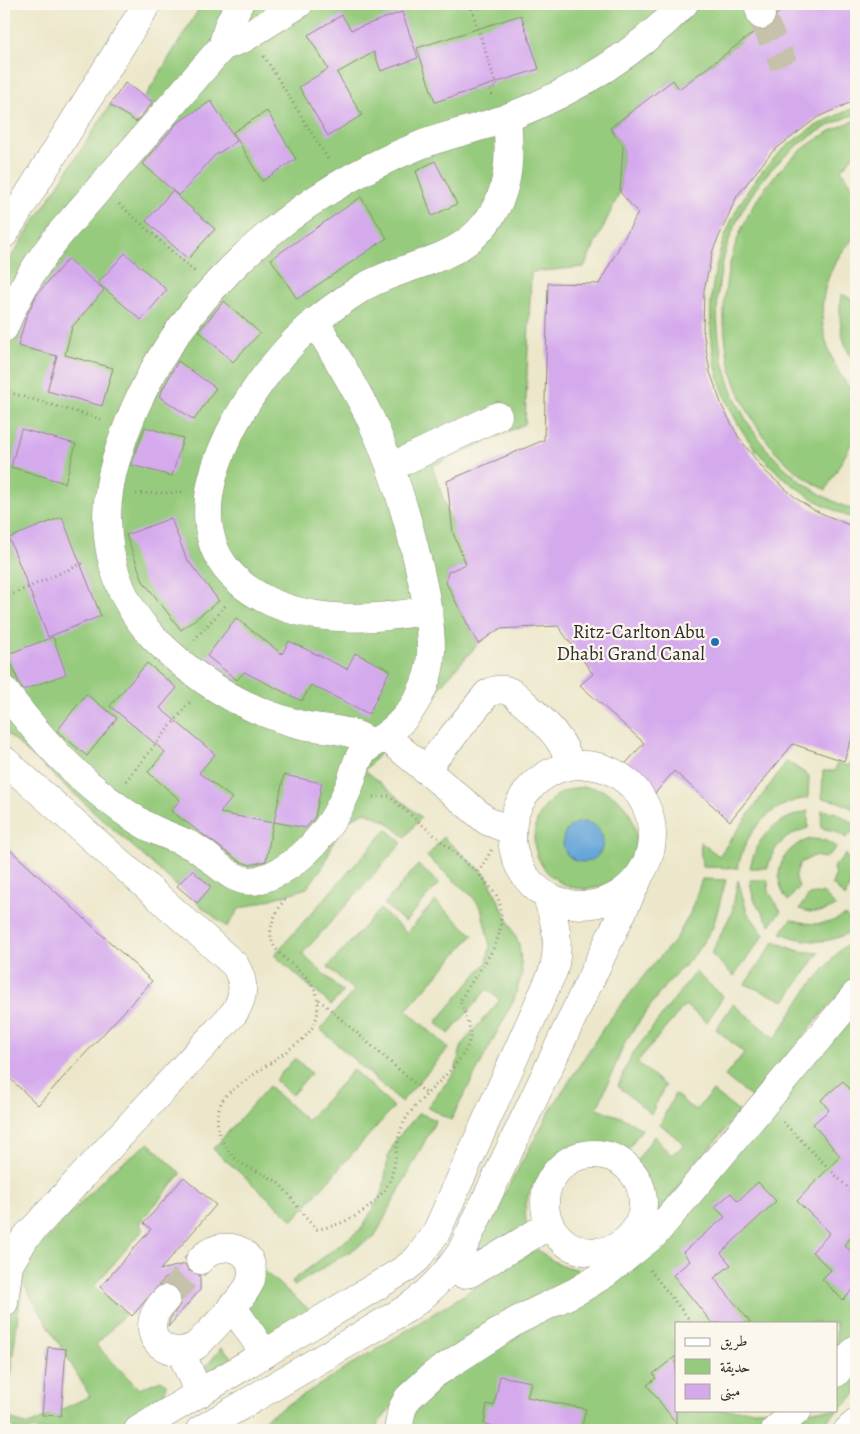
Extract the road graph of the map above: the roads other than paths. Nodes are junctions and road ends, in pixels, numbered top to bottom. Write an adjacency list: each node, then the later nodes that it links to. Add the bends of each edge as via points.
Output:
1 (147, 4): 7 (lane)
2 (239, 4): 5 (lane)
3 (299, 4): 5 (lane)
4 (684, 4): 6 (lane, via 649,37 600,73)
5 (222, 47): 9 (lane, via 38,261)
6 (502, 120): 8 (lane, via 510,166 506,184 490,218 478,232 448,254 376,280); 14 (lane, via 386,159 343,183 286,221 212,288 153,369 127,427 111,476 106,516 109,552 116,578 130,606 176,659 206,682 244,704 278,718)
7 (4, 234)
8 (315, 321): 11 (lane, via 359,396); 12 (lane, via 283,355 242,412 222,452 209,490 209,534 224,566 244,586 288,607 335,618 379,618)
9 (4, 328)
10 (498, 416): 11 (lane)
11 (391, 467): 12 (lane)
12 (428, 610): 14 (lane, via 431,651 427,678 419,698)
13 (4, 690): 14 (lane, via 40,737 109,800 146,825 194,847 241,879 257,880 290,864 320,837 342,802 359,758)
14 (378, 739): 17 (lane)
15 (4, 760): 29 (lane, via 234,965 243,984 240,1004 234,1012 25,1238 9,1265)
16 (570, 766): 17 (lane, via 558,738 514,694 506,689 496,689 487,694); 18 (lane, via 548,774 529,788); 19 (lane, via 597,766 611,770 623,777 642,798 650,817 653,838 646,865)
17 (425, 770): 18 (lane, via 486,821)
18 (507, 830): 20 (lane, via 524,876)
19 (639, 877): 20 (lane, via 624,892 607,902 587,906 566,904); 23 (lane)
20 (547, 897): 22 (lane, via 557,928 554,969)
21 (856, 994): 25 (lane, via 655,1234)
22 (459, 1180): 23 (lane); 33 (lane, via 436,1233 406,1269)
23 (488, 1195): 27 (lane)
24 (549, 1224): 25 (lane, via 563,1242 583,1251); 25 (lane, via 545,1194 560,1167 573,1158 604,1154 631,1170 639,1184 643,1199); 27 (lane, via 470,1273 462,1274)
25 (630, 1246): 41 (lane, via 577,1291 493,1334 433,1375 408,1398)
26 (200, 1260): 30 (lane, via 210,1251 227,1246 236,1249 249,1261 248,1287)
27 (450, 1269): 35 (lane, via 406,1309)
28 (166, 1299): 32 (lane, via 153,1317 153,1335 164,1348)
29 (4, 1303)
30 (232, 1306): 32 (lane, via 197,1345); 33 (lane)
31 (856, 1349): 34 (lane)
32 (181, 1352): 36 (lane)
33 (261, 1356): 35 (lane); 36 (lane)
34 (838, 1371)
35 (273, 1387): 40 (lane)
36 (199, 1394): 39 (lane)
37 (796, 1412): 42 (lane)
38 (856, 1423): 43 (lane)
39 (138, 1430)
40 (200, 1430)
41 (398, 1430)
42 (775, 1430)
43 (848, 1430)

